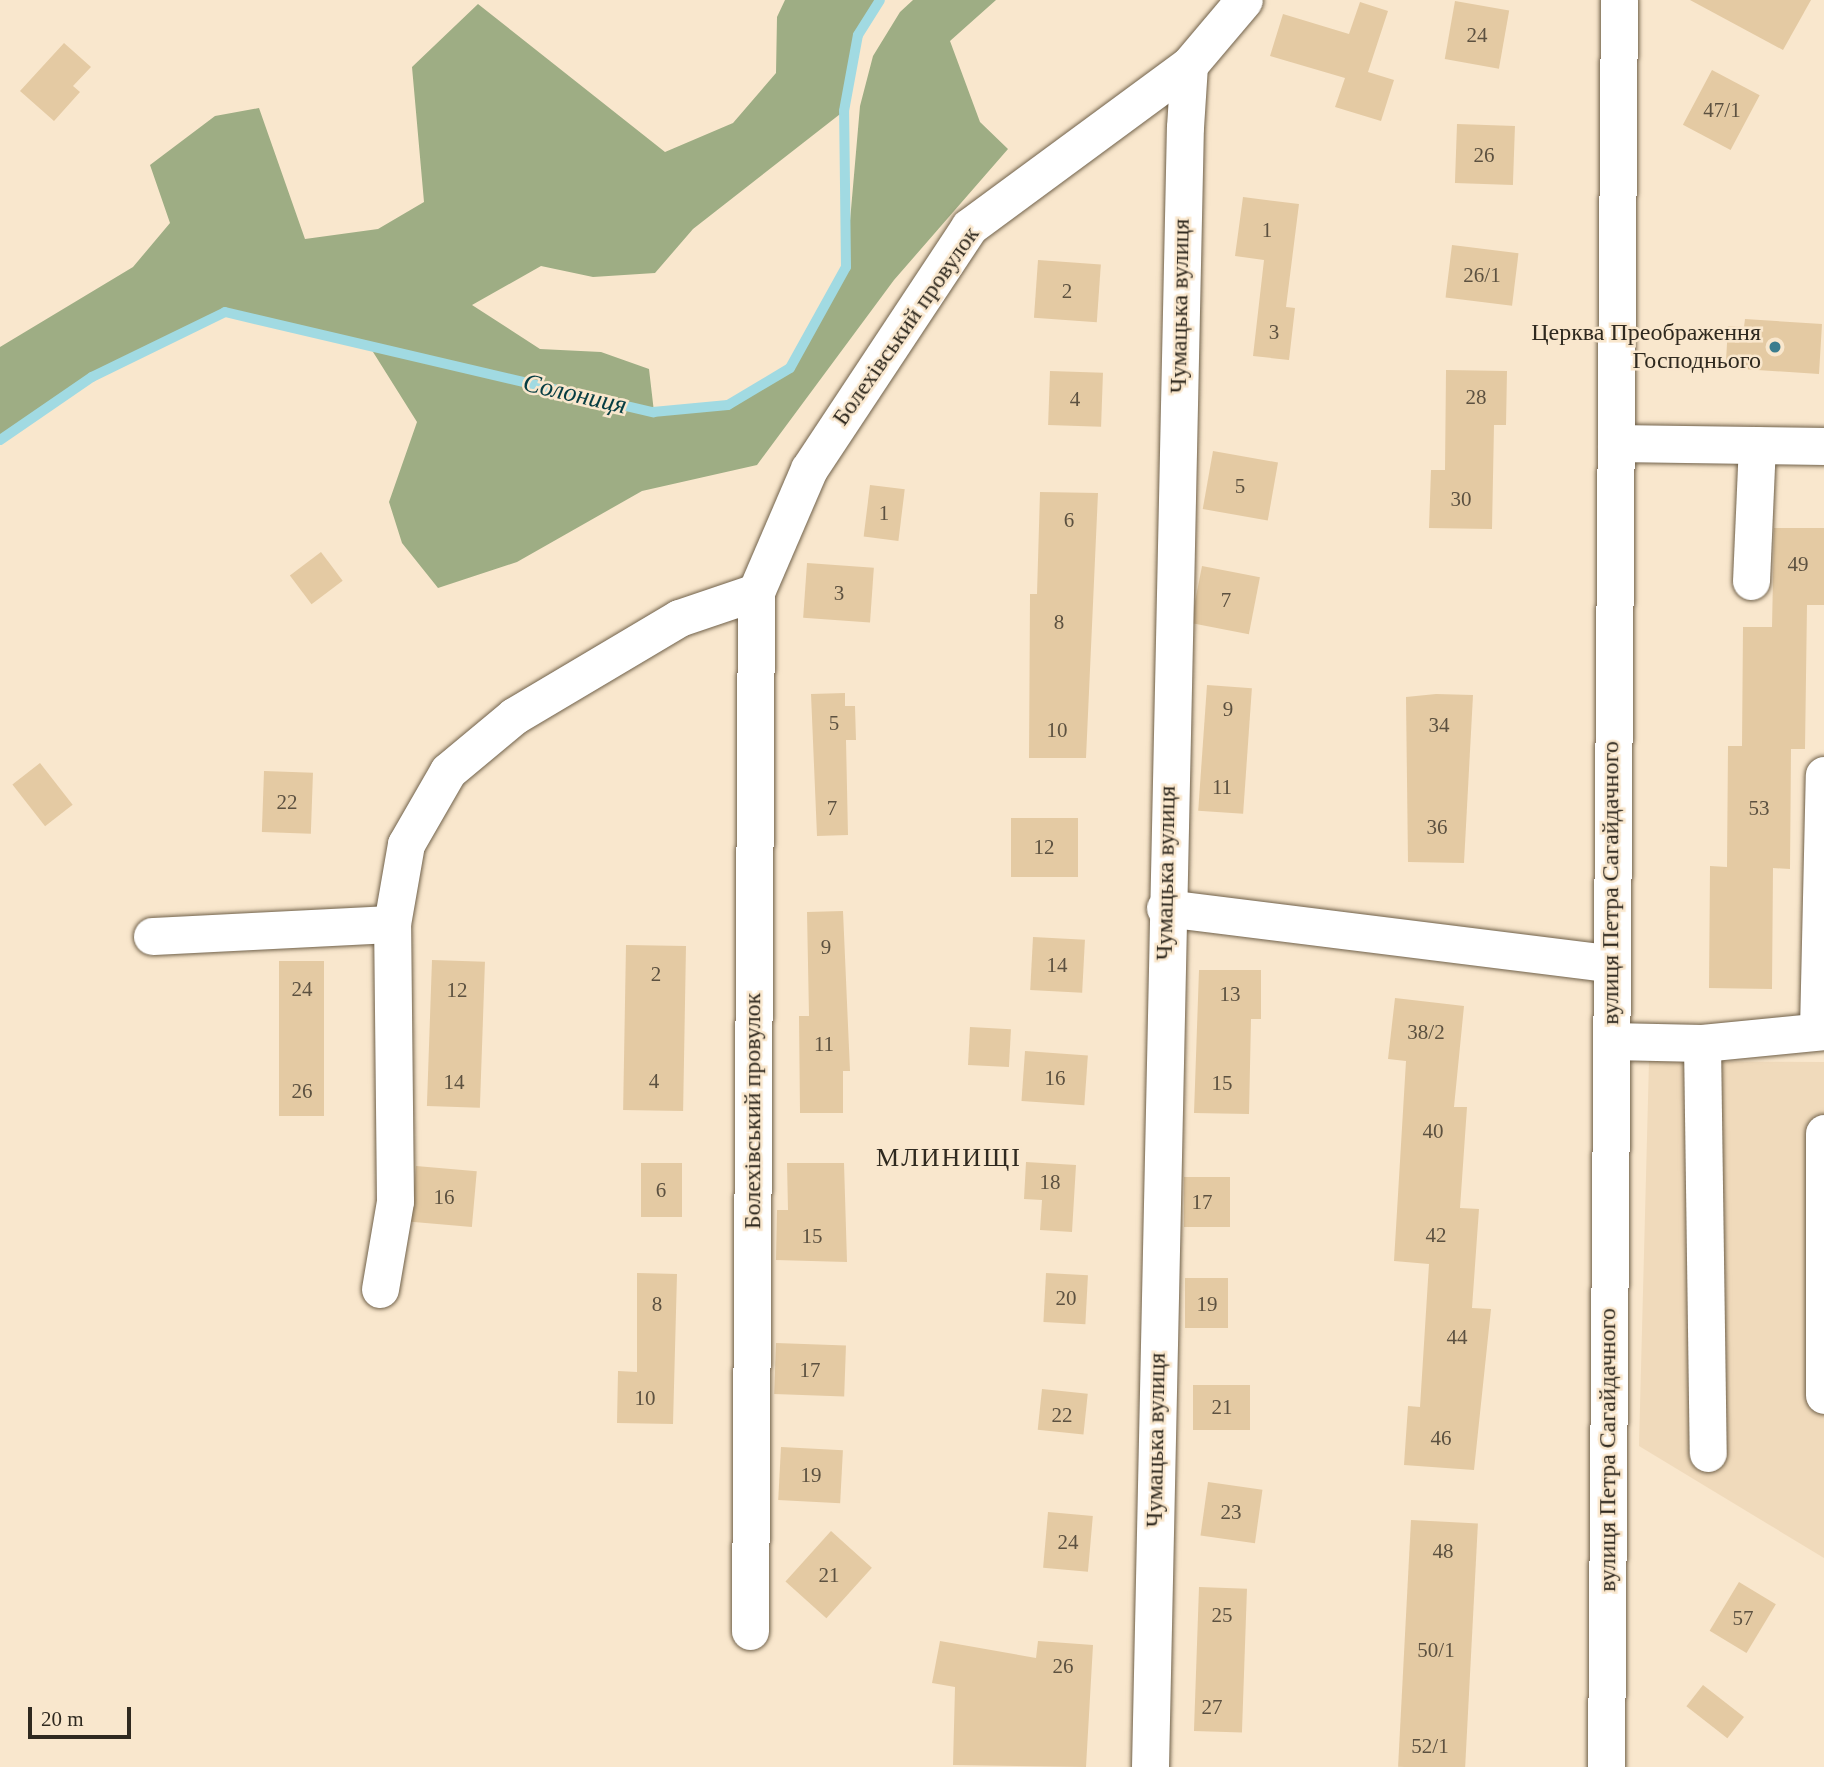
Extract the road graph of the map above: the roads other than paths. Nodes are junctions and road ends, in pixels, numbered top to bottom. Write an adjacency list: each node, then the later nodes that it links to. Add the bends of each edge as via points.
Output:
1 (1244, 0): 3 (street)
2 (1619, 0): 4 (street, вулиця Петра Сагайдачного)
3 (1189, 65): 8 (street, Болехівський провулок, via 969,227 809,469); 10 (street, Чумацька вулиця)
4 (1616, 443): 5 (street); 13 (street, вулиця Петра Сагайдачного)
5 (1757, 445): 6 (street); 7 (street)
6 (1824, 446)
7 (1751, 582)
8 (756, 592): 11 (street, via 679,618 514,716 448,771 406,844); 21 (street, Болехівський провулок)
9 (1824, 775): 14 (street)
10 (1165, 908): 13 (street); 22 (street, Чумацька вулиця)
11 (392, 924): 12 (street); 18 (street, via 395,1201)
12 (152, 936)
13 (1608, 963): 15 (street, вулиця Петра Сагайдачного)
14 (1821, 1030): 16 (street)
15 (1611, 1041): 16 (street); 23 (street, вулиця Петра Сагайдачного)
16 (1702, 1043): 20 (street)
17 (1824, 1133): 19 (street)
18 (380, 1289)
19 (1824, 1395)
20 (1708, 1453)
21 (750, 1631)
22 (1150, 1767)
23 (1606, 1767)

